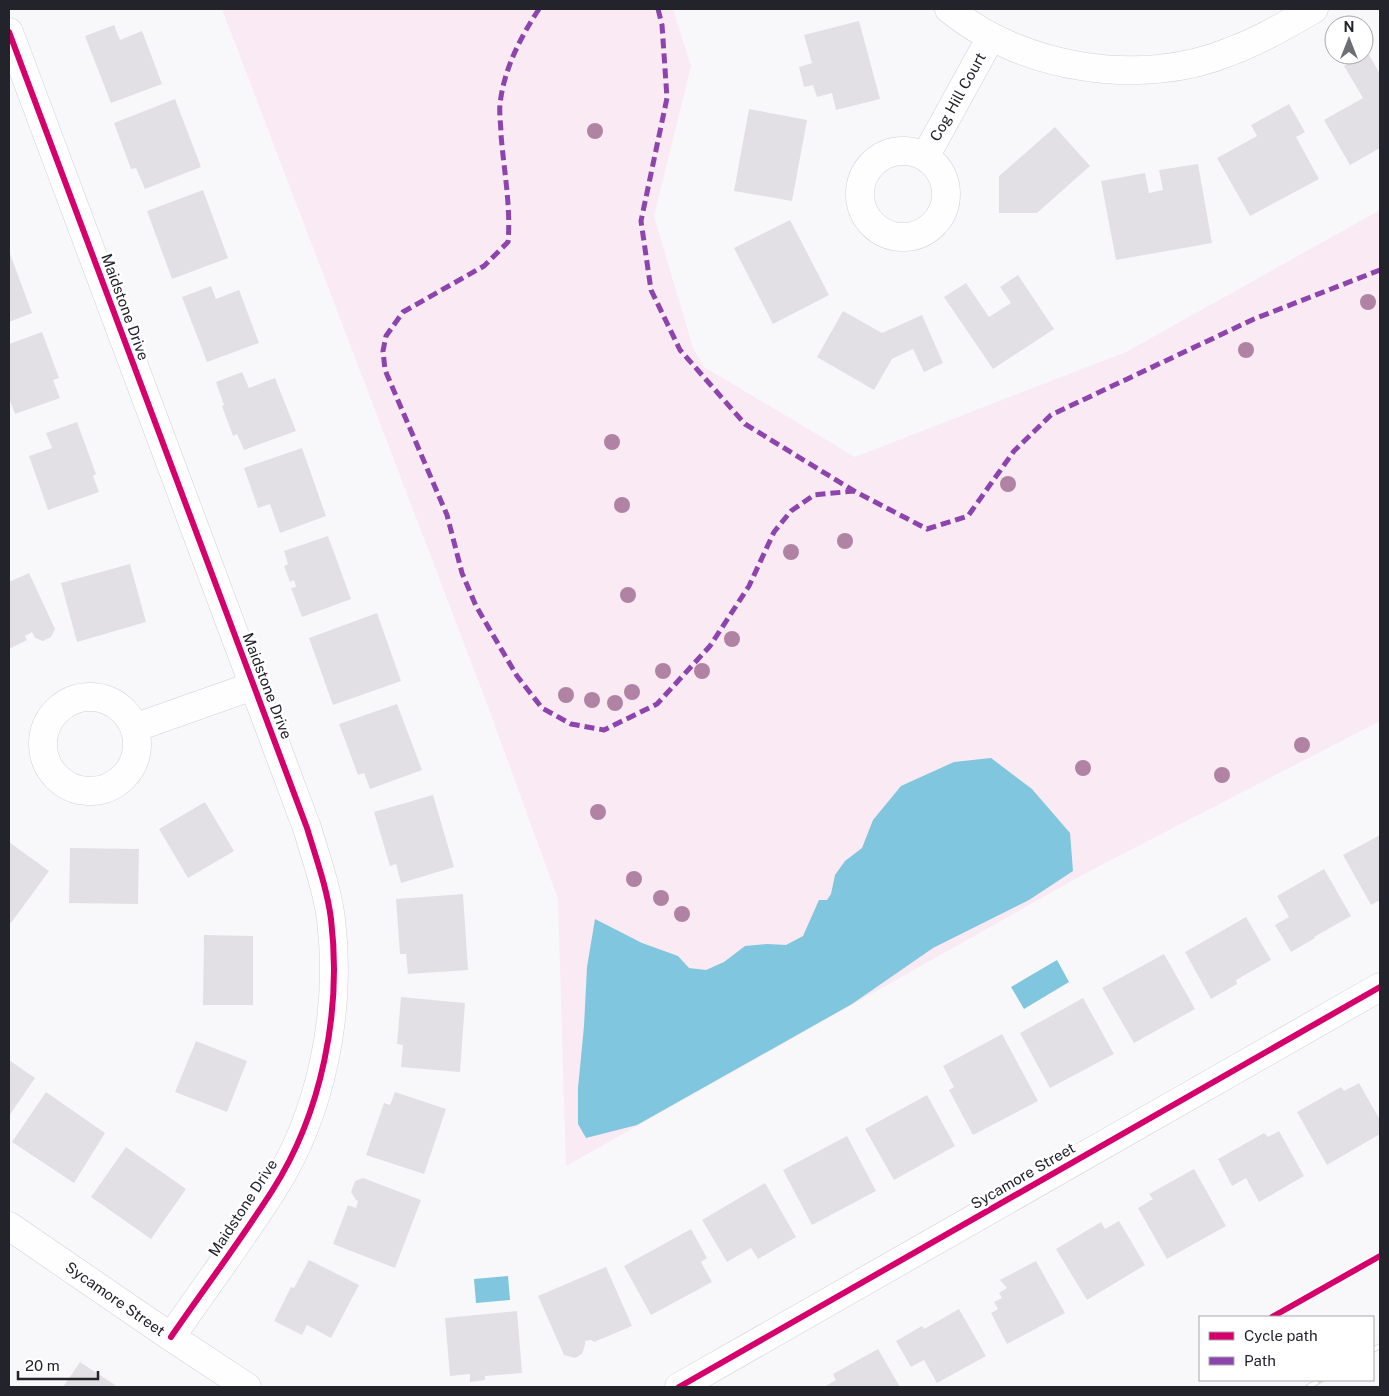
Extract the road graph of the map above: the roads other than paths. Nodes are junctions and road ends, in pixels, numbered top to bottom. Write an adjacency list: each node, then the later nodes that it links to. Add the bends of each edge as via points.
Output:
1 (949, 9): 4 (street)
2 (1314, 9): 4 (street, via 1228,53 1175,67 1144,70 1080,67 1021,50)
3 (9, 32): 6 (street, Maidstone Drive)
4 (991, 37): 5 (street, Cog Hill Court)
5 (925, 157)
6 (253, 686): 7 (street); 10 (street, Maidstone Drive, via 307,828 324,883 331,918 335,971 333,1008 319,1084 302,1134 273,1190)
7 (134, 728)
8 (1380, 987): 12 (street, Sycamore Street)
9 (9, 1226): 10 (street, Sycamore Street)
10 (171, 1337): 11 (street, Sycamore Street)
11 (247, 1387)
12 (679, 1387)

